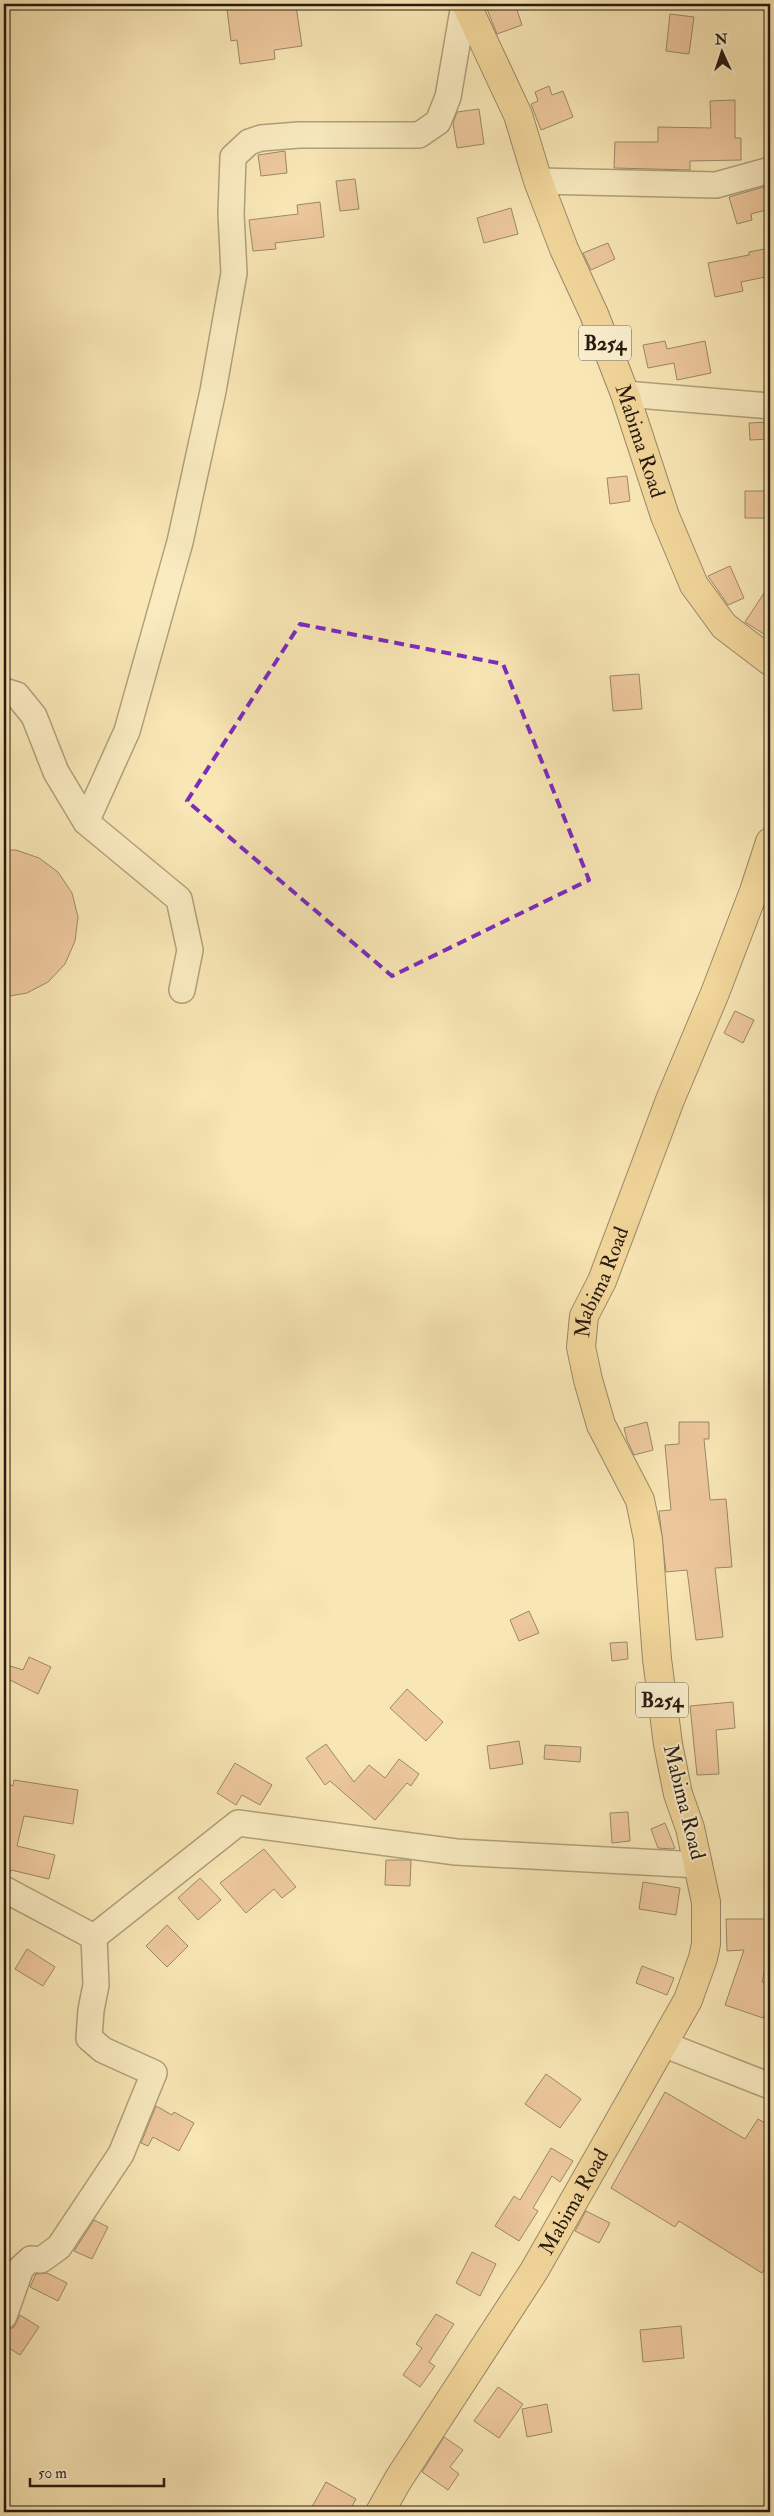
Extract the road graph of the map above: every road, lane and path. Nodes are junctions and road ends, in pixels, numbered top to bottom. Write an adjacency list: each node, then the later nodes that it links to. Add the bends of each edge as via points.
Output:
1 (465, 4): 3 (main road, Mabima Road / B254, via 518,114); 8 (street, via 448,97 438,122 418,135 262,138 249,142 233,157 234,273 213,391 180,542 127,731)
2 (770, 170): 3 (street, via 716,185)
3 (538, 181): 4 (main road, Mabima Road / B254)
4 (625, 394): 5 (street); 6 (main road, Mabima Road / B254, via 665,516 694,585 724,626)
5 (770, 406)
6 (770, 661)
7 (4, 691): 8 (street, via 17,695 34,716 56,772)
8 (86, 822): 10 (street, via 180,899 190,950)
9 (770, 842): 11 (main road, Mabima Road / B254, via 715,993 670,1100 602,1281 584,1316 581,1347 602,1425 640,1500 648,1538 657,1659 668,1744 678,1794)
10 (182, 990)
11 (700, 1865): 13 (street, via 456,1852 238,1823); 14 (main road, Mabima Road / B254, via 706,1902 706,1944 688,2000)
12 (4, 1889): 13 (street)
13 (94, 1937): 16 (street, via 96,1985 89,2038 103,2050 154,2073 121,2154 59,2247 41,2260 31,2259 21,2268)
14 (663, 2044): 15 (street); 17 (main road, Mabima Road / B254, via 534,2271)
15 (770, 2086)
16 (4, 2316)
17 (380, 2512)

